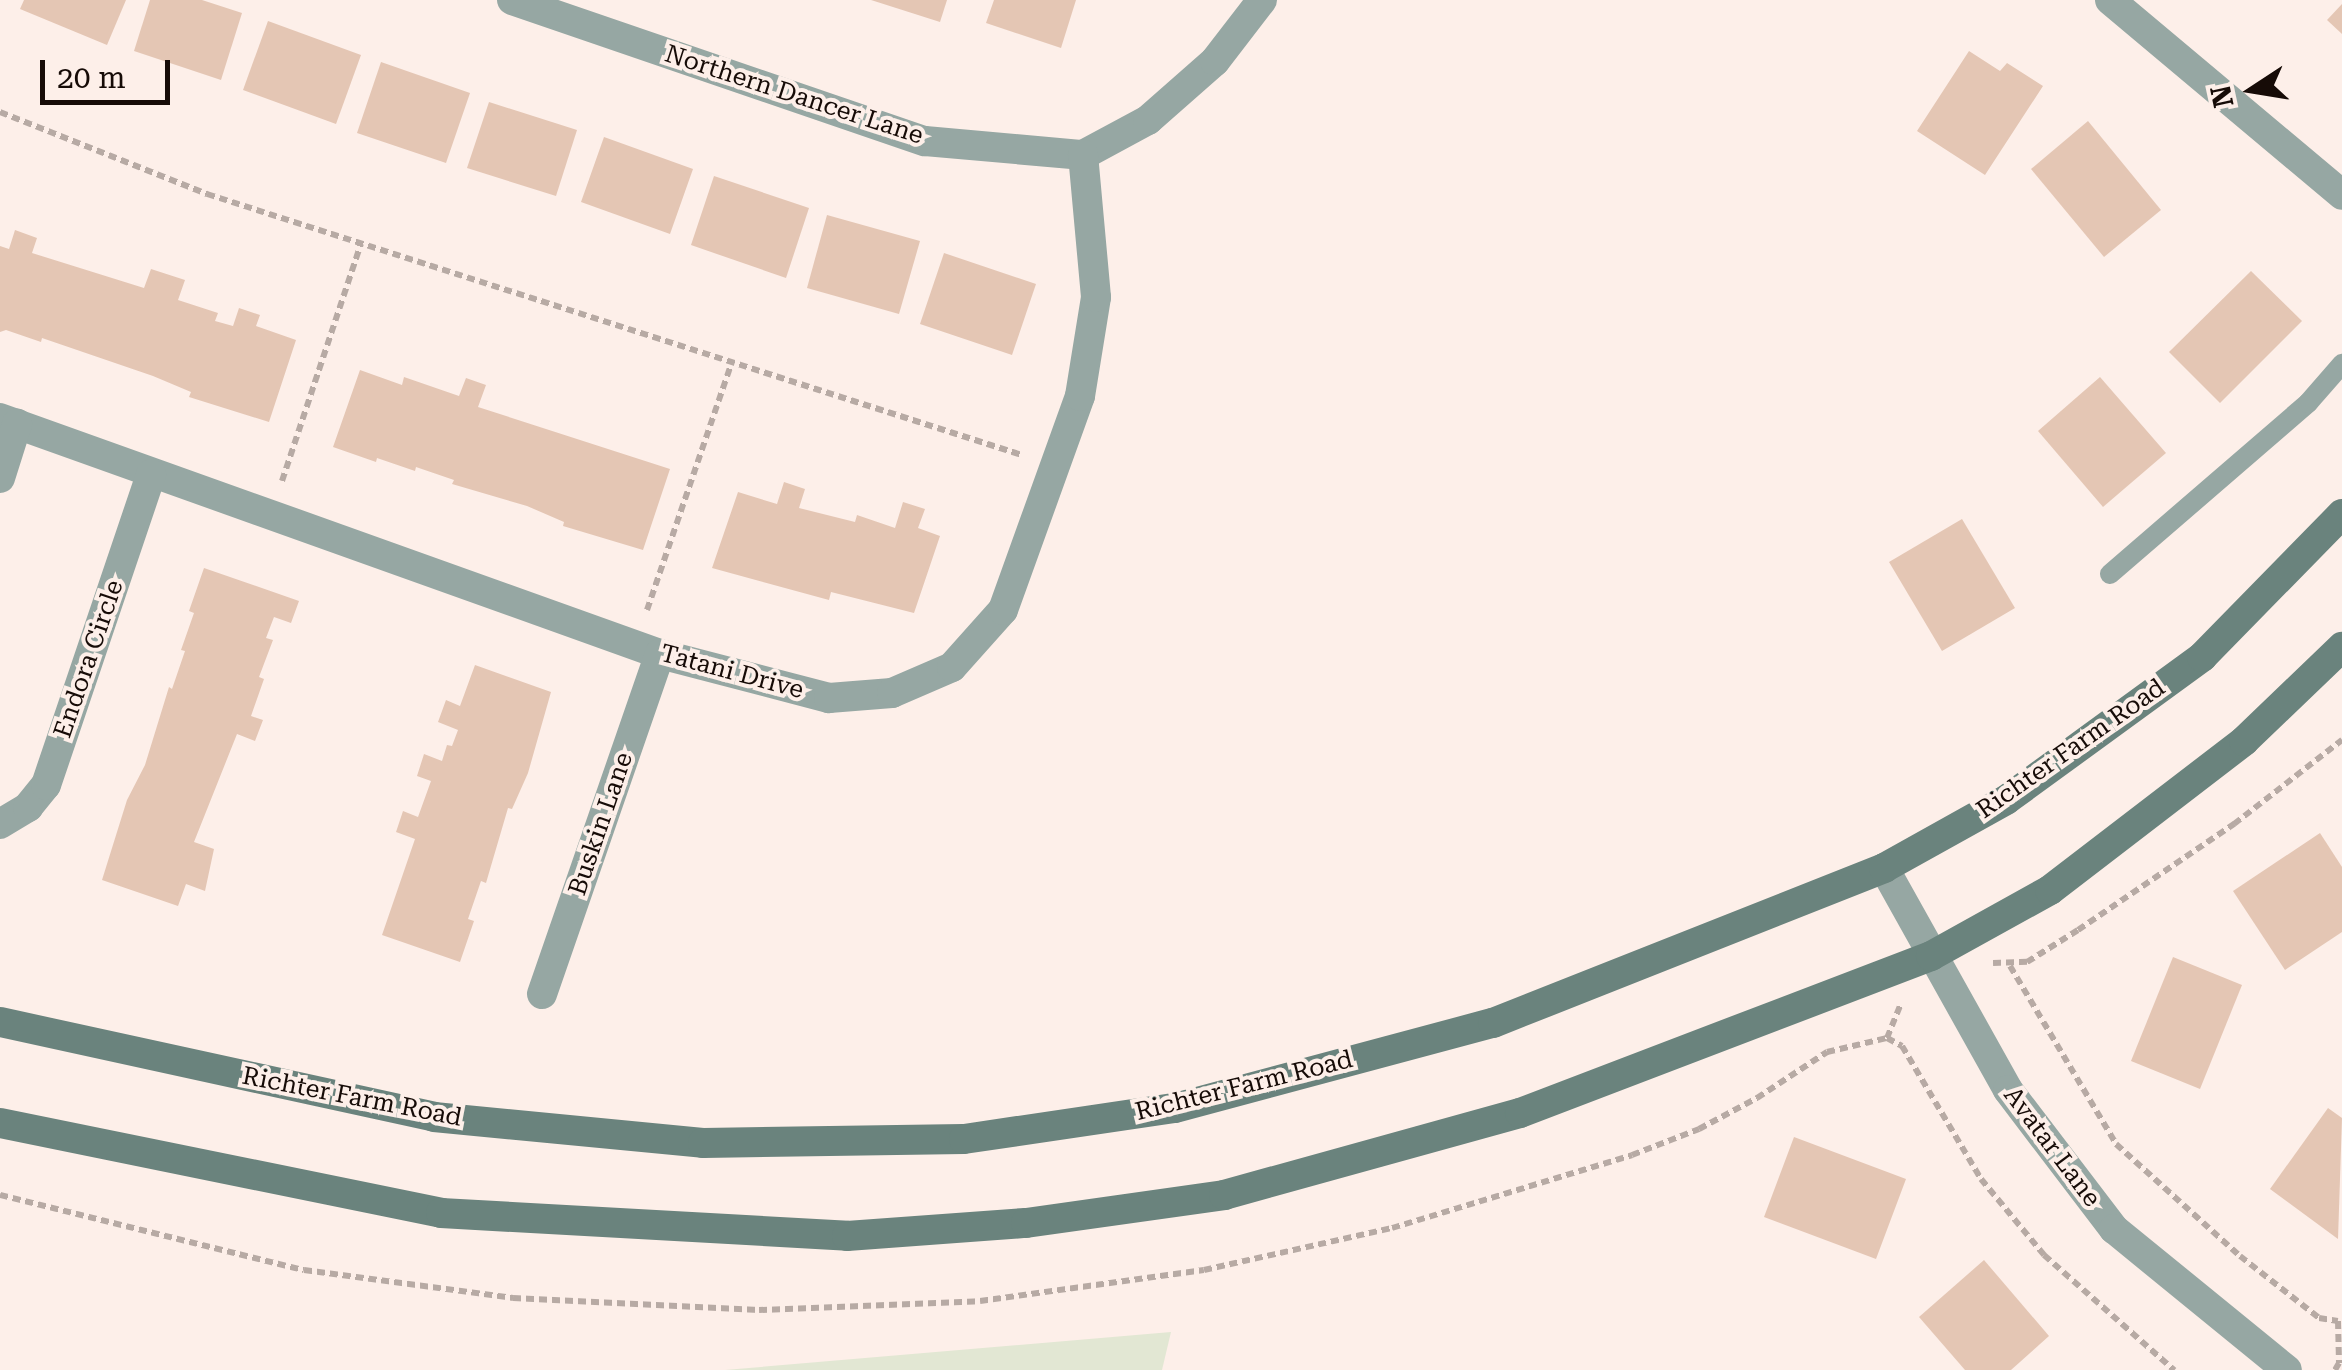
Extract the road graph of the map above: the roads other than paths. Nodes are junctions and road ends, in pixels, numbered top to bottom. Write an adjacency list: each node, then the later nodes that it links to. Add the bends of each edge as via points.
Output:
1 (512, 0): 4 (street, Northern Dancer Lane, via 925,141)
2 (1262, 0): 4 (street, via 1215,61 1148,120)
3 (2110, 0): 5 (street)
4 (1082, 155): 13 (street, Tatani Drive, via 1096,297 1080,396 1004,610 952,667 892,692 829,698)
5 (2342, 195)
6 (2342, 364): 11 (lane, via 2308,403)
7 (9, 421): 8 (street, Tatani Drive); 9 (street)
8 (152, 474): 13 (street, Tatani Drive); 14 (street, Endora Circle, via 46,784 28,807)
9 (0, 478)
10 (2342, 514): 15 (main road, Richter Farm Road, via 2202,657 2006,800)
11 (2110, 574)
12 (2342, 647): 16 (main road, via 2244,740 2050,890)
13 (648, 649): 17 (street, Buskin Lane)
14 (0, 824)
15 (1884, 868): 16 (street, Avatar Lane); 18 (main road, Richter Farm Road, via 1493,1023 1176,1108 964,1139 703,1142 434,1118)
16 (1931, 956): 19 (main road, via 1520,1113 1224,1194 1026,1224 848,1236 442,1212); 20 (street, Avatar Lane, via 2008,1090 2114,1230)
17 (542, 994)
18 (0, 1022)
19 (0, 1123)
20 (2287, 1370)

